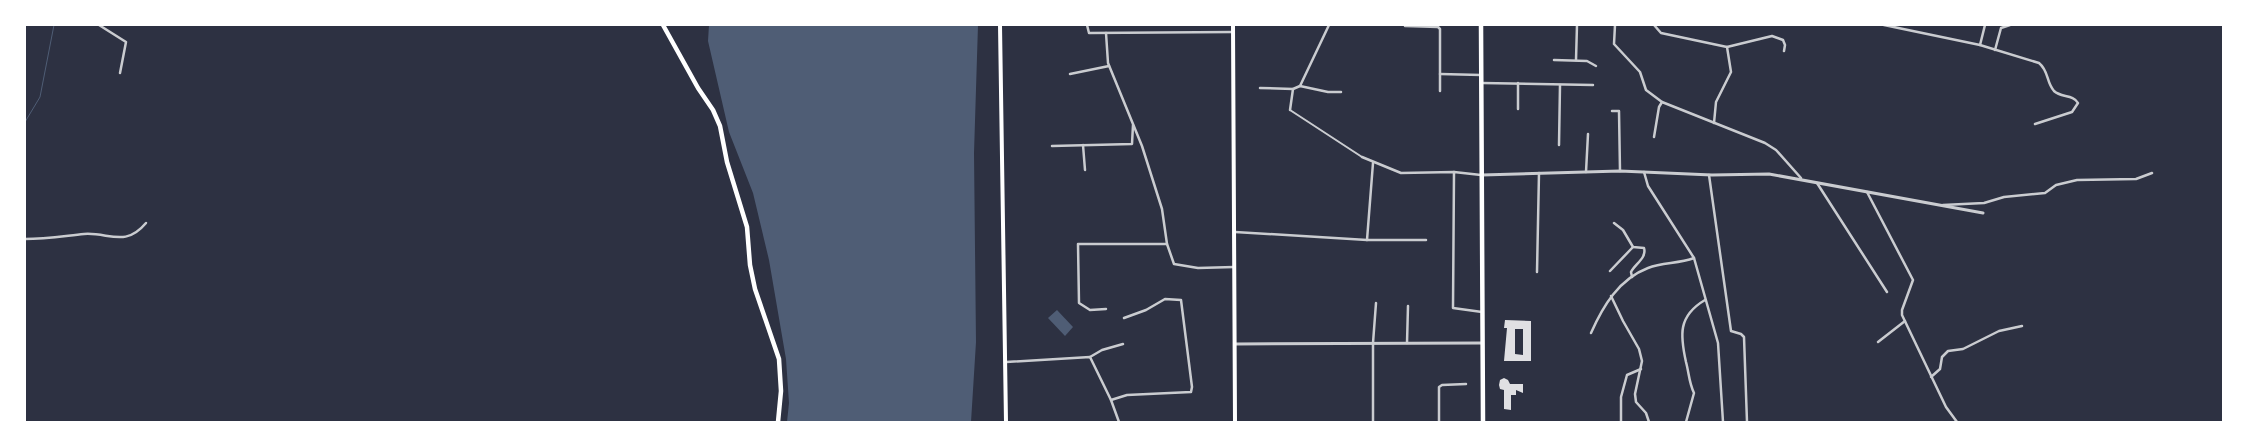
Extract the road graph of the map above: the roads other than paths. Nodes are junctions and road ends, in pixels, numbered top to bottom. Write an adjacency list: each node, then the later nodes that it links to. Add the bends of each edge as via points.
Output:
1 (99, 25): 25 (street, via 126,42)
2 (663, 25): 102 (main road, via 720,126 727,162 747,227 755,289 779,360 782,391)
3 (1000, 25): 97 (main road)
4 (1086, 25): 16 (street, via 1089,33)
5 (1233, 25): 15 (main road)
6 (1329, 25): 33 (street)
7 (1481, 25): 28 (main road)
8 (1577, 25): 22 (street)
9 (1615, 25): 38 (street, via 1614,44 1640,72 1646,90)
10 (1654, 25): 18 (street, via 1661,33)
11 (1886, 25): 17 (street)
12 (1985, 25): 17 (street)
13 (2010, 25): 19 (street, via 2001,28)
14 (1405, 26): 27 (street, via 1440,29)
15 (1233, 32): 16 (street); 68 (main road)
16 (1106, 33): 23 (street)
17 (1980, 45): 19 (street)
18 (1727, 47): 20 (street, via 1772,36 1782,40); 42 (street, via 1731,72 1716,102)
19 (1994, 50): 44 (street, via 2039,63 2045,68 2056,92 2077,101 2072,112)
20 (1784, 51)
21 (1554, 60): 22 (street)
22 (1576, 60): 24 (street)
23 (1109, 66): 26 (street); 43 (street)
24 (1596, 66)
25 (120, 73)
26 (1070, 74)
27 (1440, 74): 28 (street); 36 (street)
28 (1481, 76): 29 (main road)
29 (1481, 83): 30 (street); 59 (main road)
30 (1518, 83): 31 (street); 39 (street)
31 (1560, 85): 32 (street); 48 (street)
32 (1593, 85)
33 (1300, 86): 35 (street); 37 (street)
34 (1260, 88): 35 (street)
35 (1293, 89): 40 (street)
36 (1440, 91)
37 (1341, 92)
38 (1662, 102): 42 (street); 46 (street)
39 (1518, 109)
40 (1290, 110): 50 (street)
41 (1612, 111): 53 (street, via 1619,111)
42 (1714, 123): 61 (street, via 1776,150)
43 (1133, 124): 47 (street, via 1132,144); 72 (street, via 1162,209)
44 (2035, 124)
45 (1588, 134): 55 (street)
46 (1654, 137)
47 (1083, 145): 49 (street); 52 (street)
48 (1559, 145)
49 (1052, 146)
50 (1362, 157): 51 (street)
51 (1373, 163): 54 (street, via 1401,173); 70 (street)
52 (1085, 170)
53 (1620, 171): 55 (street); 56 (street)
54 (1454, 172): 59 (street); 85 (street, via 1453,308)
55 (1586, 172): 57 (street)
56 (1644, 172): 60 (street); 74 (street, via 1648,186)
57 (1539, 173): 59 (street); 77 (street)
58 (2152, 174): 64 (street, via 2136,179 2077,180 2056,185 2045,193 2004,197 1984,203)
59 (1481, 175): 85 (main road)
60 (1709, 175): 61 (street, via 1769,174); 113 (street, via 1731,331 1744,337)
61 (1801, 178): 62 (street)
62 (1817, 182): 63 (street); 79 (street)
63 (1867, 192): 64 (street); 87 (street, via 1913,280 1902,310)
64 (1940, 205): 65 (street)
65 (1983, 213)
66 (146, 223): 69 (street, via 139,231 117,239 85,234 51,240)
67 (1614, 223): 73 (street, via 1623,230)
68 (1235, 232): 70 (street); 75 (main road)
69 (25, 239)
70 (1368, 240): 71 (street)
71 (1426, 240)
72 (1167, 244): 75 (street, via 1174,264 1198,268); 84 (street, via 1078,244 1079,303 1090,310)
73 (1633, 247): 76 (street); 78 (street, via 1644,248 1646,252 1635,264)
74 (1694, 258): 78 (street, via 1648,268); 81 (street)
75 (1235, 267): 95 (main road)
76 (1610, 271)
77 (1537, 272)
78 (1632, 277): 80 (street)
79 (1887, 292)
80 (1611, 296): 89 (street); 98 (street, via 1639,349)
81 (1705, 300): 111 (street, via 1694,306 1687,316 1680,336 1694,393); 112 (street, via 1718,343)
82 (1376, 303): 91 (street)
83 (1408, 306): 92 (street)
84 (1106, 309)
85 (1482, 312): 93 (main road)
86 (1124, 318): 101 (street, via 1165,299 1181,300 1192,388 1191,392 1126,395)
87 (1905, 321): 90 (street); 99 (street)
88 (2022, 326): 99 (street, via 1999,330 1963,349 1948,351 1942,357 1940,369)
89 (1591, 333)
90 (1878, 342)
91 (1373, 343): 92 (street); 95 (street); 106 (street)
92 (1407, 343): 93 (street)
93 (1482, 343): 108 (main road)
94 (1123, 344): 96 (street)
95 (1236, 344): 105 (main road)
96 (1090, 357): 97 (street); 101 (street)
97 (1006, 362): 103 (main road)
98 (1641, 369): 109 (street, via 1627,374 1623,385); 110 (street, via 1636,402)
99 (1931, 378): 114 (street)
100 (1466, 384): 107 (street, via 1442,384 1439,387)
101 (1111, 400): 104 (street)
102 (778, 422)
103 (1006, 422)
104 (1119, 422)
105 (1235, 422)
106 (1373, 422)
107 (1439, 422)
108 (1483, 422)
109 (1621, 422)
110 (1649, 422)
111 (1686, 422)
112 (1723, 422)
113 (1747, 422)
114 (1957, 422)

